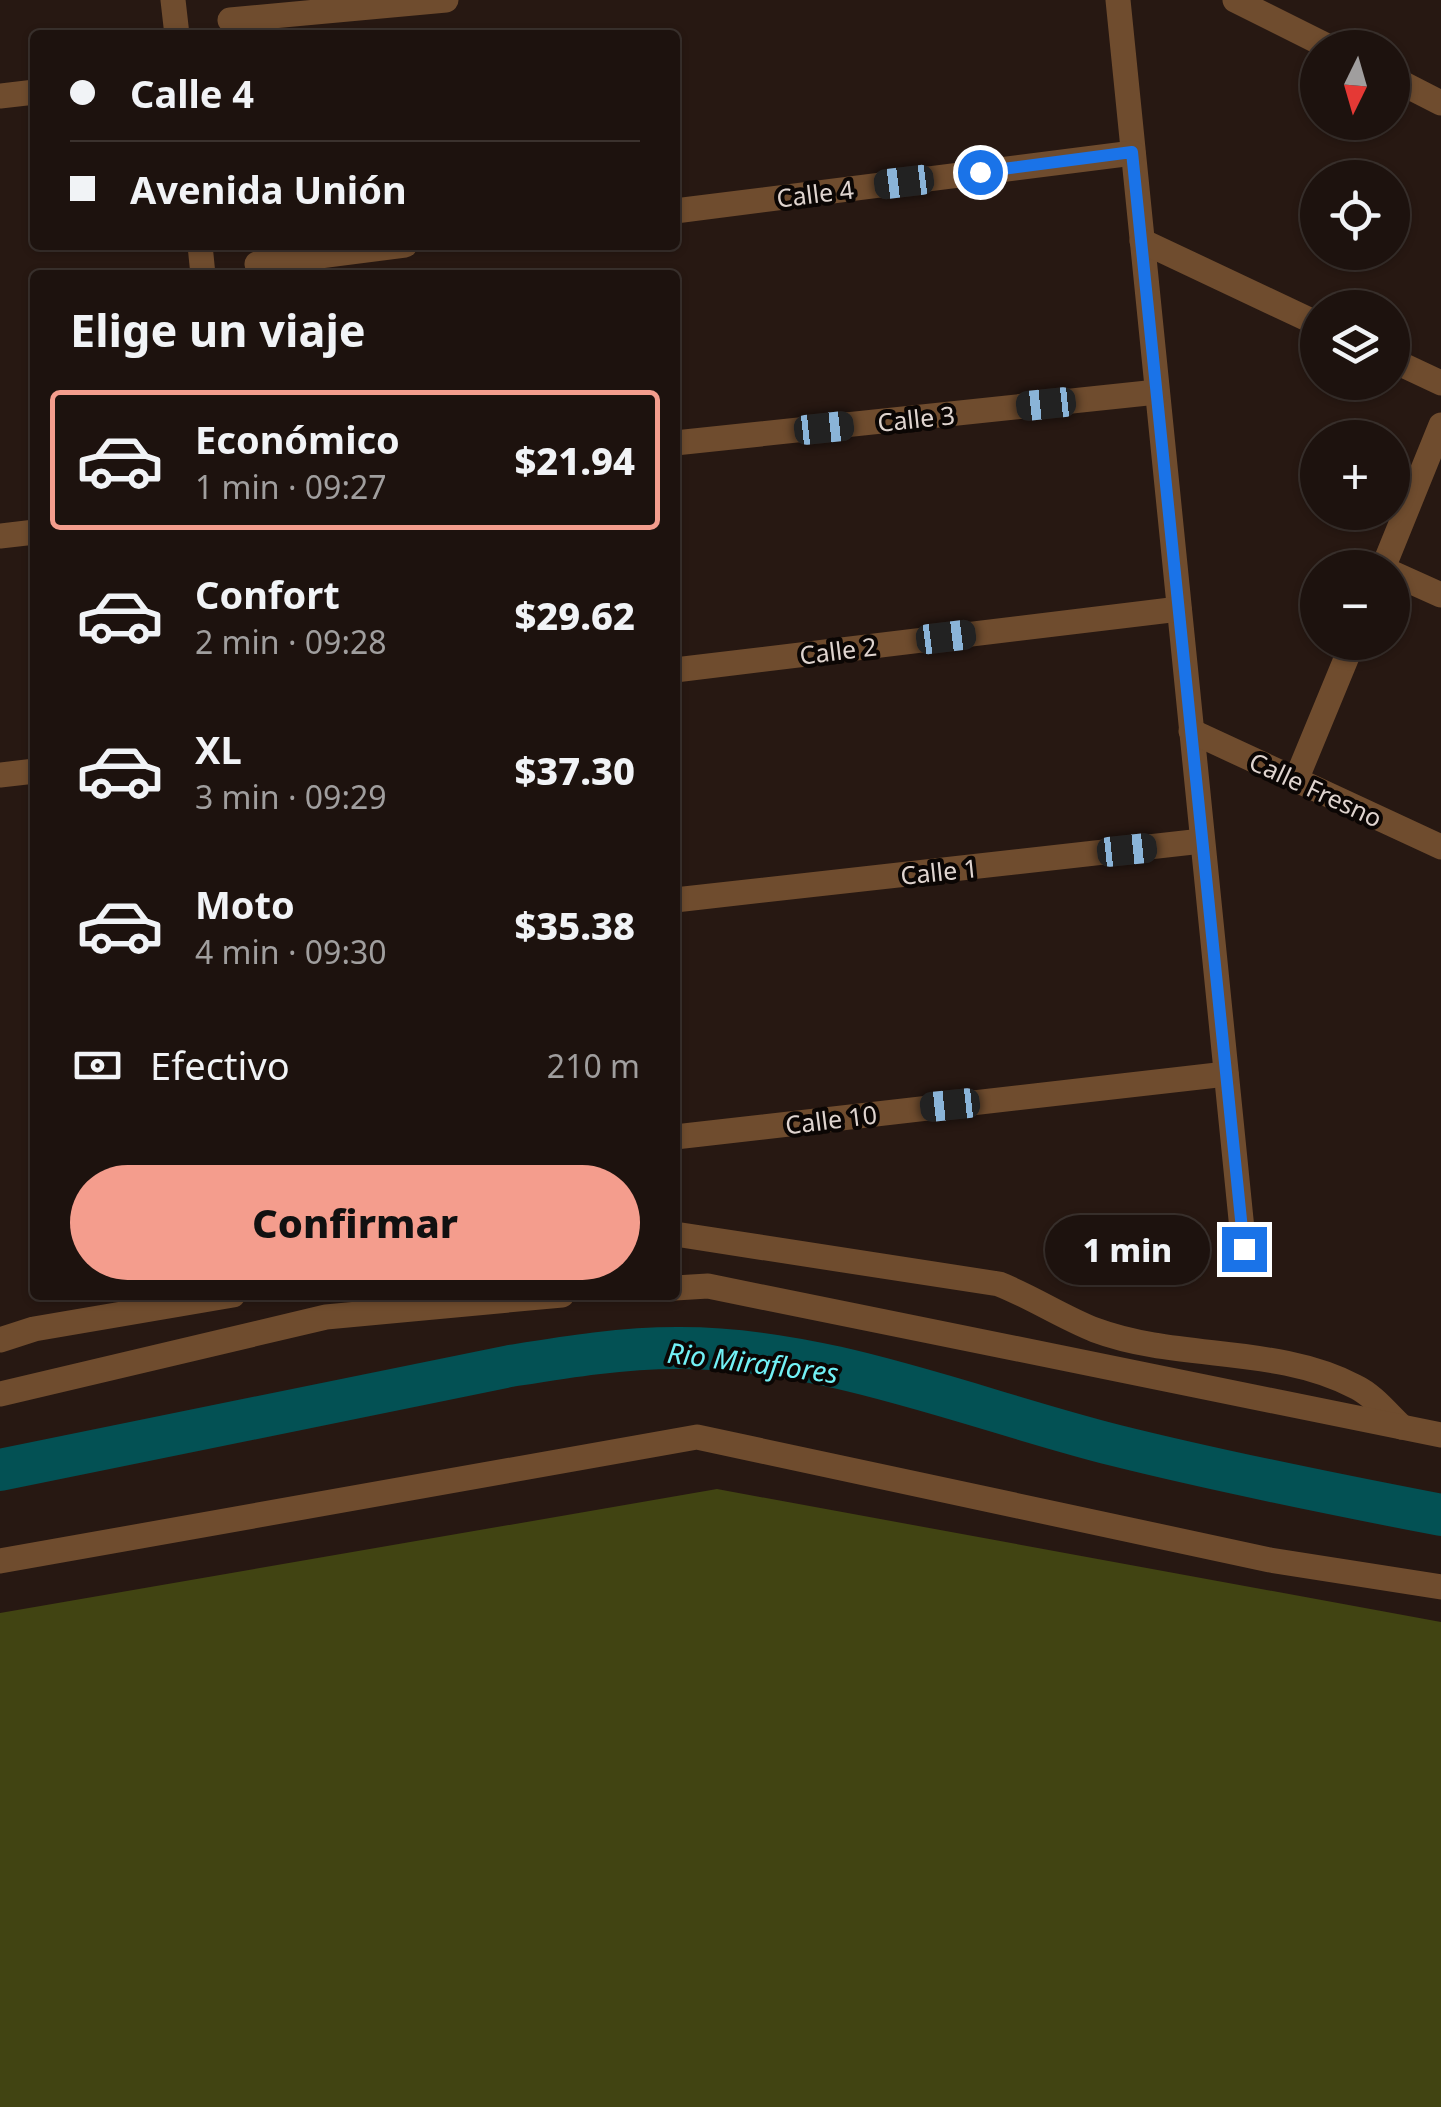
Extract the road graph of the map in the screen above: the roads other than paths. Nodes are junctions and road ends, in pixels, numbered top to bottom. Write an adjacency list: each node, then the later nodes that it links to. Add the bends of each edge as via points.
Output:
1 (173, 0): 6 (street)
2 (446, 0): 5 (street)
3 (1118, 0): 12 (street)
4 (1236, 0): 7 (street)
5 (230, 18)
6 (176, 30)
7 (1300, 32)
8 (1410, 87): 11 (street)
9 (30, 93): 10 (street)
10 (0, 96)
11 (1441, 102)
12 (1132, 152): 13 (street, Calle 4); 14 (street)
13 (680, 210)
14 (1142, 241): 17 (street); 20 (street)
15 (359, 250): 16 (street)
16 (257, 261)
17 (1300, 316)
18 (1410, 368): 19 (street)
19 (1441, 382)
20 (1157, 392): 22 (street, Calle 3); 28 (street)
21 (1441, 425): 25 (street)
22 (680, 442)
23 (30, 533): 24 (street)
24 (0, 536)
25 (1391, 550)
26 (1410, 580): 27 (street)
27 (1441, 595)
28 (1179, 609): 30 (street, Calle 2); 31 (street)
29 (1345, 660): 34 (street)
30 (680, 669)
31 (1191, 731): 34 (street, Calle Fresno); 35 (street)
32 (30, 771): 33 (street)
33 (0, 775)
34 (1296, 780): 36 (street, Calle Fresno)
35 (1202, 841): 37 (street, Calle 1); 38 (street)
36 (1441, 847)
37 (680, 899)
38 (1226, 1074): 39 (street, Calle 10); 41 (street)
39 (680, 1136)
40 (680, 1235): 47 (street, via 999,1284 1095,1330 1201,1355 1278,1362 1357,1387)
41 (1244, 1249)
42 (680, 1288): 47 (street, via 708,1286)
43 (204, 1300): 45 (street)
44 (511, 1300): 46 (street, via 326,1318)
45 (0, 1340)
46 (0, 1394)
47 (1402, 1427): 48 (street)
48 (1441, 1434)
49 (0, 1561): 50 (street, via 697,1438 1270,1560)
50 (1441, 1587)

